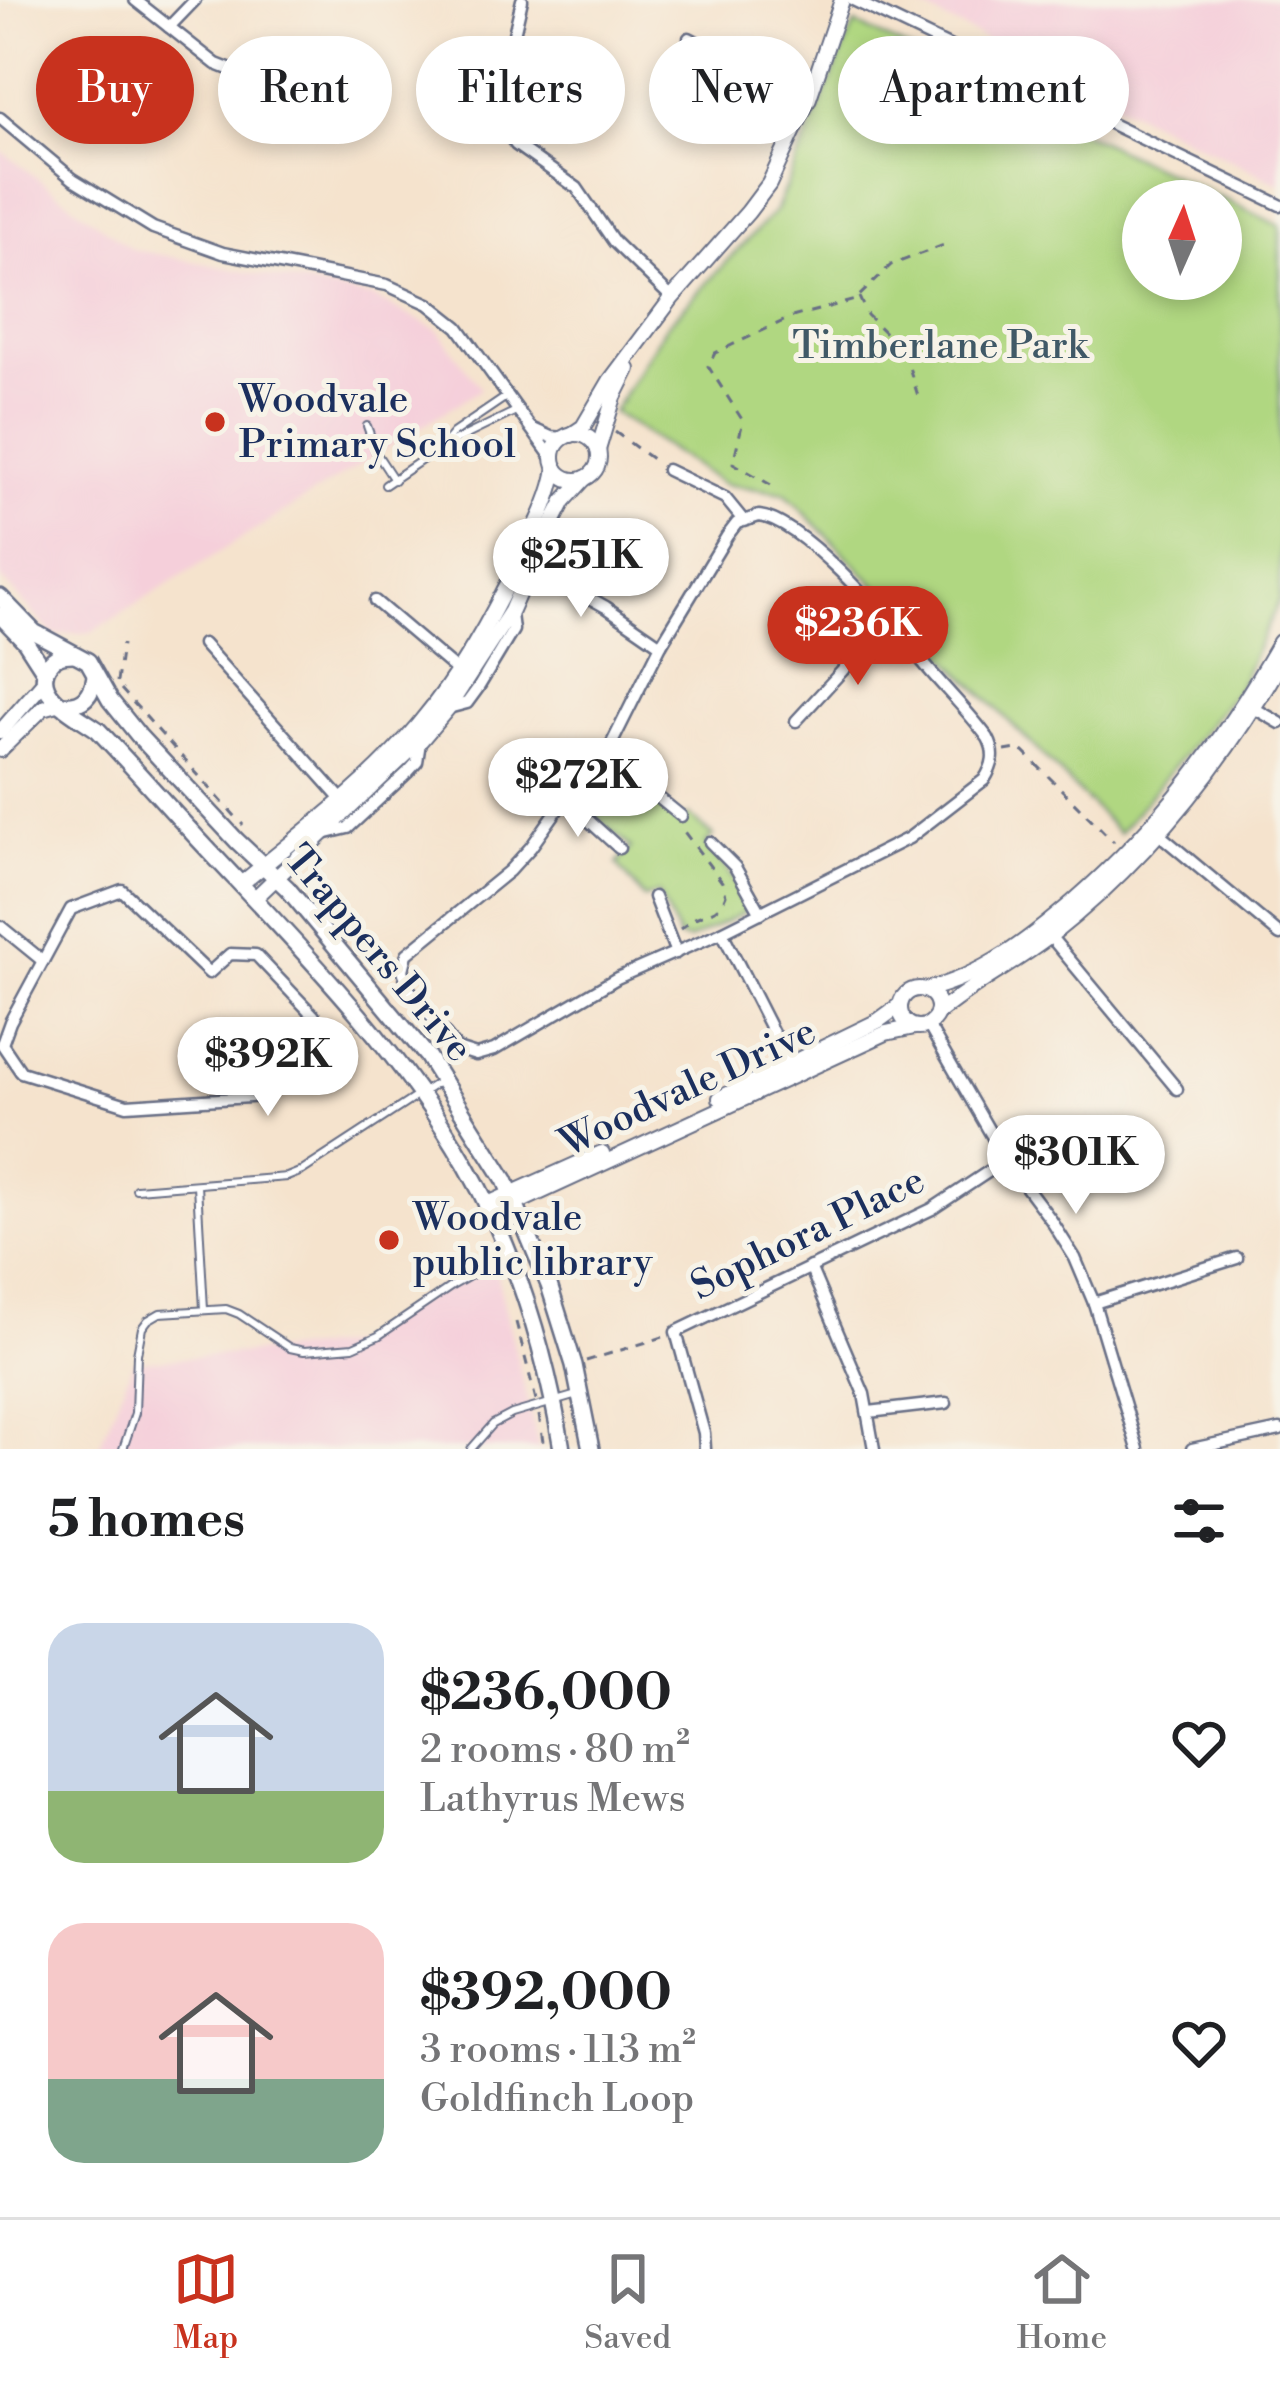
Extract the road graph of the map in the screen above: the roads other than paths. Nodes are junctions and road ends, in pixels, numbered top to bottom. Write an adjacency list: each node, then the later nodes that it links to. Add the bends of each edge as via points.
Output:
1 (135, 0): 6 (street)
2 (195, 0): 6 (street)
3 (522, 0): 12 (street, via 499,122 516,145 577,188 614,242)
4 (842, 0): 8 (street)
5 (853, 0): 11 (street)
6 (169, 27): 7 (street)
7 (218, 65)
8 (814, 83)
9 (0, 118): 14 (street, via 73,179 153,228 223,253 387,285 430,304 458,327)
10 (788, 144): 12 (street, via 769,184)
11 (1280, 205)
12 (672, 298): 13 (street)
13 (640, 343): 18 (street, via 583,427); 20 (street)
14 (506, 397): 15 (street); 19 (lane)
15 (516, 411): 17 (street); 19 (lane)
16 (367, 425): 24 (lane)
17 (529, 426): 18 (street); 21 (street)
18 (567, 437): 20 (street, via 584,436); 21 (street)
19 (438, 449): 24 (lane)
20 (598, 450): 23 (street)
21 (555, 464): 23 (street, via 572,479); 27 (street)
22 (667, 470): 26 (street, via 725,498)
23 (585, 478): 27 (street)
24 (394, 479): 25 (lane)
25 (385, 485)
26 (743, 520): 32 (street, via 767,517 787,527); 35 (street)
27 (525, 563): 30 (street); 35 (street); 39 (street)
28 (0, 597): 36 (main road, via 34,632)
29 (375, 601): 39 (street)
30 (511, 611): 39 (street); 43 (street, via 513,630 478,688 467,704)
31 (0, 615): 40 (main road)
32 (890, 625): 44 (street); 62 (street, via 982,730 993,765 909,838)
33 (1280, 642): 42 (street, Woodvale Drive)
34 (203, 644): 51 (street)
35 (661, 645): 49 (street)
36 (73, 653): 38 (main road); 40 (main road, via 56,658)
37 (1280, 664): 42 (street, Woodvale Drive)
38 (101, 672): 41 (main road, via 86,698); 57 (main road, Trappers Drive, via 139,736)
39 (464, 676): 43 (street); 51 (street)
40 (45, 677): 41 (main road); 46 (street)
41 (62, 703): 48 (street, via 44,708); 59 (main road, Trappers Drive, via 98,730)
42 (1250, 706): 45 (street); 53 (street, Woodvale Drive)
43 (448, 708): 47 (street)
44 (796, 721)
45 (1280, 723)
46 (0, 732)
47 (421, 740): 51 (street); 54 (street, via 417,762 374,805 348,828)
48 (0, 751)
49 (606, 755): 50 (street); 52 (street)
50 (565, 799): 56 (street); 67 (street, via 509,871 407,954 409,988 457,1048 476,1055)
51 (346, 804): 54 (street); 57 (street)
52 (676, 817)
53 (1154, 830): 65 (street, Woodvale Drive); 66 (street)
54 (319, 838): 58 (street)
55 (710, 842): 62 (street)
56 (619, 848)
57 (263, 866): 58 (main road, Trappers Drive); 59 (street)
58 (276, 880): 61 (street); 73 (main road, Trappers Drive)
59 (241, 884): 61 (main road, Trappers Drive)
60 (654, 897): 67 (street)
61 (254, 898): 75 (main road, Trappers Drive)
62 (761, 913): 64 (street)
63 (0, 926): 68 (street)
64 (722, 932): 67 (street); 72 (street)
65 (1046, 932): 69 (street, Woodvale Drive); 71 (street, Woodvale Drive); 74 (street)
66 (1280, 935)
67 (676, 953)
68 (43, 961): 68 (street, via 2,1044 21,1072 127,1105 265,1096 318,1044 314,1016 256,956 230,954 208,973 122,890 71,909)
69 (925, 990): 70 (street, via 912,990); 71 (street, via 938,1002)
70 (900, 1004): 71 (street, via 902,1016); 72 (street, Woodvale Drive)
71 (927, 1022): 72 (street, Woodvale Drive); 76 (street)
72 (792, 1069): 79 (street, Woodvale Drive)
73 (442, 1079): 75 (lane); 79 (main road, Trappers Drive)
74 (1177, 1089)
75 (420, 1095): 77 (lane, via 302,1171); 80 (main road, Trappers Drive)
76 (1006, 1160): 83 (street, Sophora Place, via 932,1209); 84 (street, via 1075,1258)
77 (197, 1185): 78 (lane); 85 (lane)
78 (136, 1189)
79 (512, 1200): 80 (street, Woodvale Drive); 86 (main road, Trappers Drive, via 549,1285)
80 (489, 1210): 81 (main road, Trappers Drive)
81 (507, 1255): 85 (lane, via 352,1347 290,1348 239,1313); 88 (main road, Trappers Drive, via 526,1299)
82 (1237, 1258): 84 (street)
83 (810, 1268): 89 (street); 95 (street, Sophora Place, via 676,1332)
84 (1094, 1304): 97 (street)
85 (204, 1309): 91 (lane, via 160,1313 142,1328 135,1413)
86 (580, 1394): 88 (lane); 94 (main road, Trappers Drive)
87 (946, 1403): 89 (street)
88 (546, 1404): 92 (lane, via 493,1424); 93 (main road, Trappers Drive)
89 (869, 1412): 96 (street)
90 (1280, 1430): 98 (street)
91 (123, 1449)
92 (471, 1449)
93 (562, 1449)
94 (591, 1449)
95 (705, 1449)
96 (874, 1449)
97 (1138, 1449)
98 (1192, 1449)

